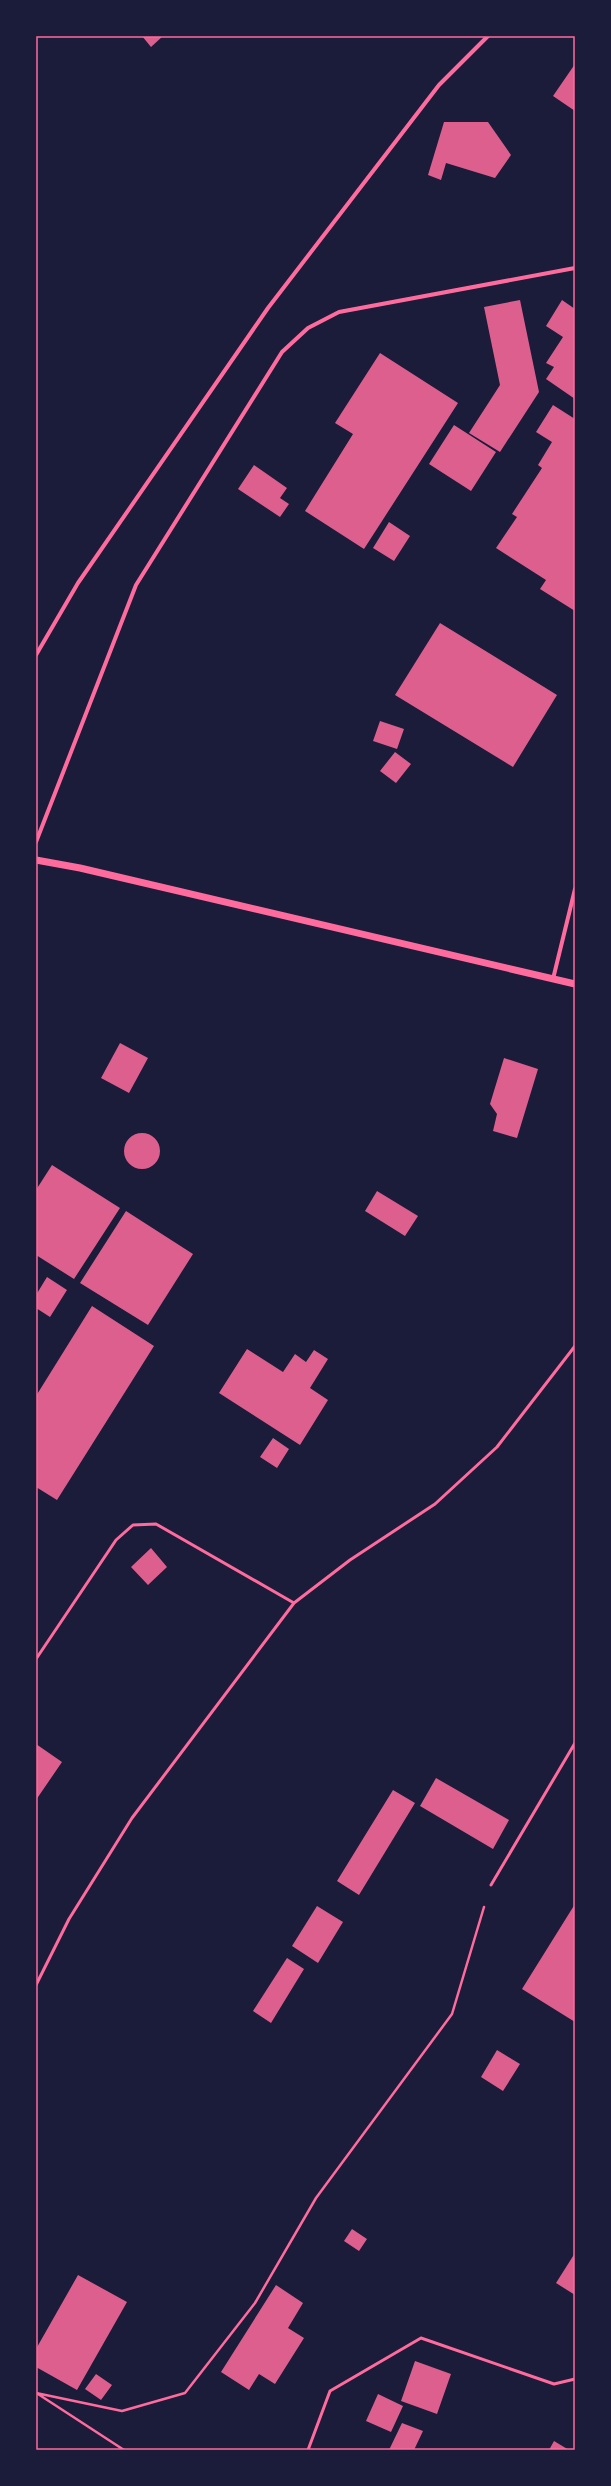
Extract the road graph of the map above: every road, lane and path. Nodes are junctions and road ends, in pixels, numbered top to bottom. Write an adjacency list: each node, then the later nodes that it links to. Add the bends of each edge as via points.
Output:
1 (488, 36): 3 (street, via 438,85 268,308 78,583)
2 (575, 268): 4 (street, via 339,312 308,328 282,352 136,585)
3 (36, 655)
4 (36, 842)
5 (36, 860): 7 (street)
6 (575, 889): 7 (street)
7 (553, 979): 8 (street)
8 (575, 984)
9 (575, 1346): 10 (lane, via 497,1447 435,1504 350,1560)
10 (294, 1603): 11 (lane, via 156,1524 133,1525 116,1540); 14 (lane, via 132,1818 69,1919)
11 (36, 1659)
12 (575, 1743): 13 (lane)
13 (491, 1885): 16 (path, via 452,2014 316,2198 255,2303 185,2393 122,2411)
14 (36, 1985)
15 (575, 2379): 18 (lane, via 554,2384 421,2338 330,2391)
16 (36, 2393): 17 (path)
17 (124, 2450)
18 (308, 2450)

